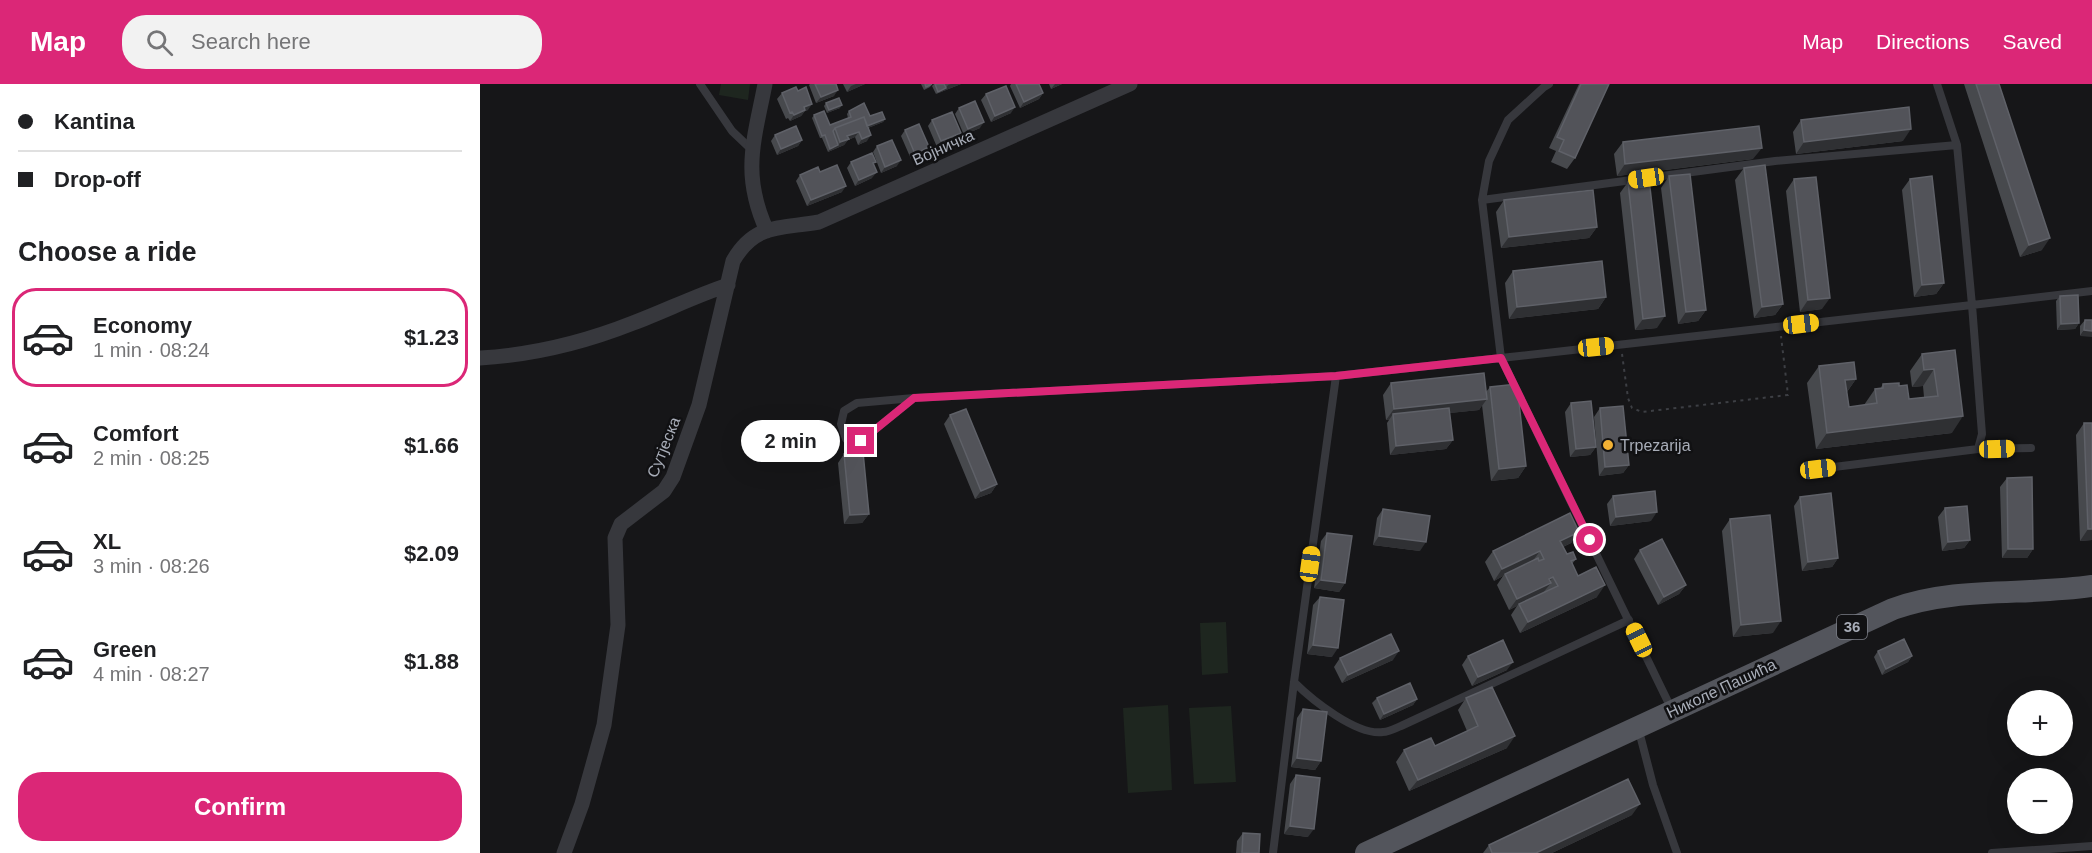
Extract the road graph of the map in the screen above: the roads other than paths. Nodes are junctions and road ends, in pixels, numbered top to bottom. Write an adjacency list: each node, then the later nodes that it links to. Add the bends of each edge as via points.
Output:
1 (700, 84): 7 (lane, via 732,131)
2 (1130, 84): 9 (street, Војничка, via 819,222)
3 (1550, 84): 8 (lane, via 1508,120 1489,160)
4 (1937, 84): 6 (lane)
5 (767, 85): 7 (street)
6 (1957, 146): 8 (lane, via 1775,161); 12 (lane)
7 (752, 150): 9 (street, via 752,184)
8 (1482, 200): 14 (lane)
9 (767, 231): 10 (street, Сутјеска, via 740,248)
10 (728, 285): 13 (street, via 574,343); 26 (street, Сутјеска, via 699,405 673,477 664,491 621,524 615,538 618,625 604,725)
11 (2092, 291): 12 (lane)
12 (1972, 304): 14 (lane); 17 (lane, via 1982,434)
13 (480, 358)
14 (1501, 358): 15 (lane); 21 (lane)
15 (1336, 376): 16 (lane); 22 (lane)
16 (914, 398): 16 (lane, via 857,403 844,411 846,439 861,441)
17 (1978, 448): 18 (lane); 19 (lane)
18 (2031, 448)
19 (1818, 469)
20 (2092, 586): 23 (main road, Николе Пашића / 36, via 1962,594 1909,603)
21 (1629, 620): 22 (lane, via 1383,732 1369,731 1340,718 1309,698); 23 (lane)
22 (1294, 682): 27 (lane)
23 (1672, 710): 24 (main road, Николе Пашића / 36)
24 (1638, 726): 28 (main road, Николе Пашића / 36); 29 (lane)
25 (2092, 846): 30 (lane)
26 (564, 853)
27 (1273, 853)
28 (1366, 853)
29 (1677, 853)
30 (1992, 853)

